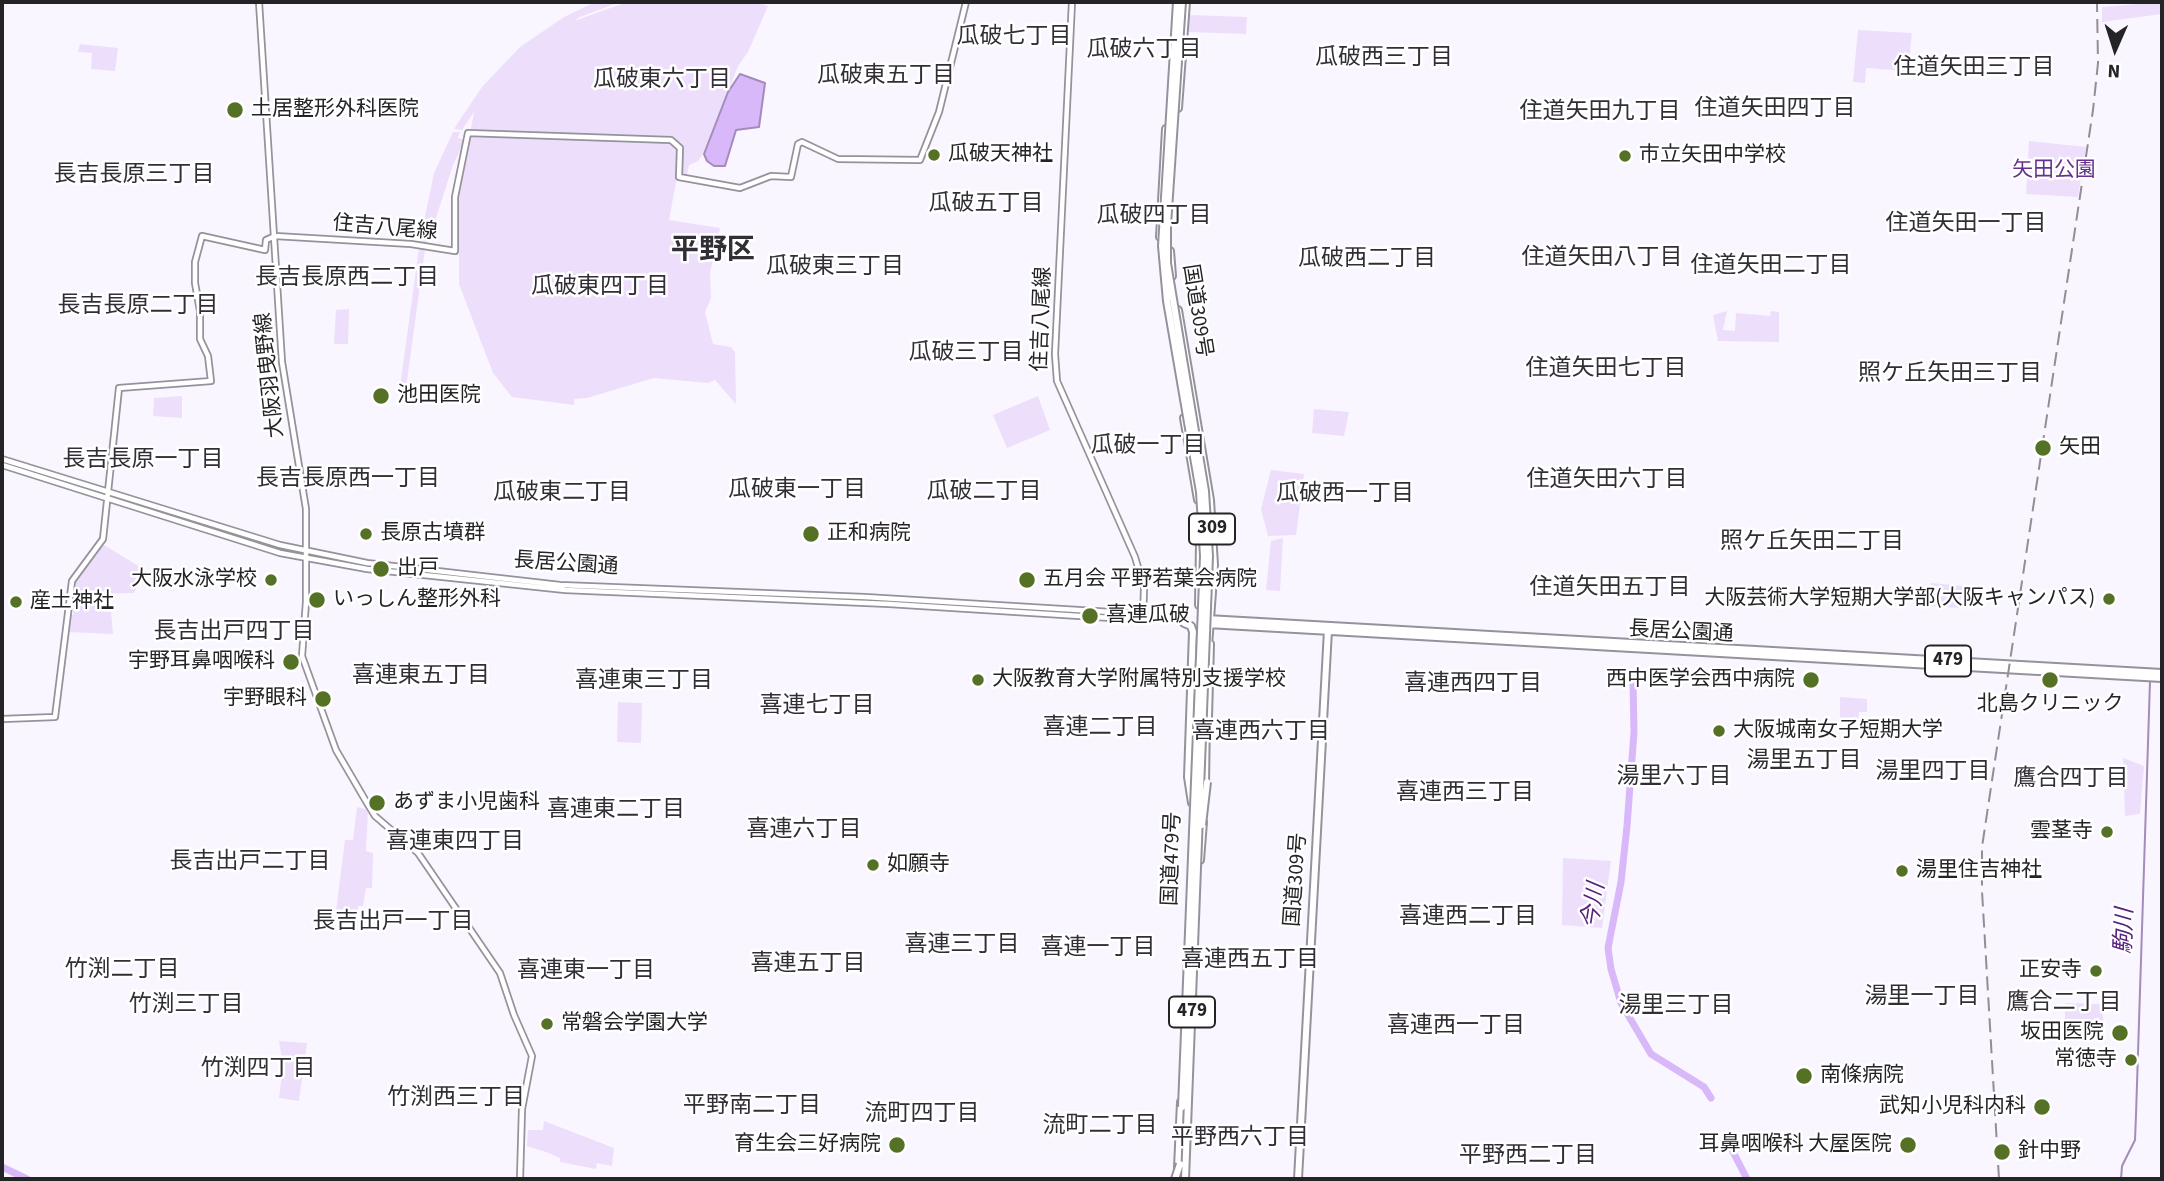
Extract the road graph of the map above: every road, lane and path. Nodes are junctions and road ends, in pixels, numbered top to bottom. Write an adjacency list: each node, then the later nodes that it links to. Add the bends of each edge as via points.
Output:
1 (258, 2): 5 (main road, 大阪羽曳野線)
2 (1072, 2): 10 (main road, 住吉八尾線, via 1057,381 1135,557 1144,588)
3 (1180, 2): 11 (highway, 国道309号 / 309, bridge, via 1165,139 1161,254 1198,503); 12 (highway, 国道309号 / 309, bridge, via 1170,262 1210,500 1214,565); 20 (highway, bridge, via 1162,246 1204,538); 21 (highway, bridge, via 1167,246 1207,516)
4 (965, 3): 5 (main road, 住吉八尾線, via 942,101 920,160 838,159 802,142 791,177 771,176 740,188 679,177 680,148 671,140 468,133 455,197 455,251)
5 (275, 236): 8 (main road, 住吉八尾線, via 266,240 265,250 202,236 195,283 200,339 208,355 211,382 119,388); 9 (main road, 大阪羽曳野線, via 282,362 305,497)
6 (2, 459): 8 (main road, 長居公園通)
7 (2, 465): 8 (main road, 長居公園通)
8 (106, 493): 9 (main road, 長居公園通); 18 (main road, 住吉八尾線, via 102,543 72,581 55,717)
9 (306, 556): 10 (main road, 長居公園通, via 562,585 865,597); 23 (main road, 大阪羽曳野線, via 302,656 337,750 375,816 418,853 500,972 530,1048)
10 (1144, 617)
11 (1198, 621): 12 (highway, 長居公園通); 15 (highway, 国道479号 / 479)
12 (1210, 622): 14 (highway, 長居公園通); 16 (highway, 国道479号 / 479)
13 (1184, 623): 19 (highway, 479, via 1194,632 1188,777)
14 (1328, 628): 17 (highway, 長居公園通 / 479); 25 (highway, 国道309号)
15 (1198, 633): 19 (highway, 国道479号 / 479); 20 (highway, bridge, via 1190,783)
16 (1210, 636): 21 (highway, bridge, via 1207,782); 22 (highway, 国道479号 / 479, via 1206,781)
17 (2162, 675)
18 (2, 719)
19 (1192, 803): 22 (highway, 国道479号 / 479)
20 (1193, 834): 24 (highway, bridge)
21 (1198, 844): 24 (highway, bridge)
22 (1181, 1153): 24 (highway, 国道479号 / 479)
23 (520, 1179)
24 (1180, 1179)
25 (1298, 1179)

